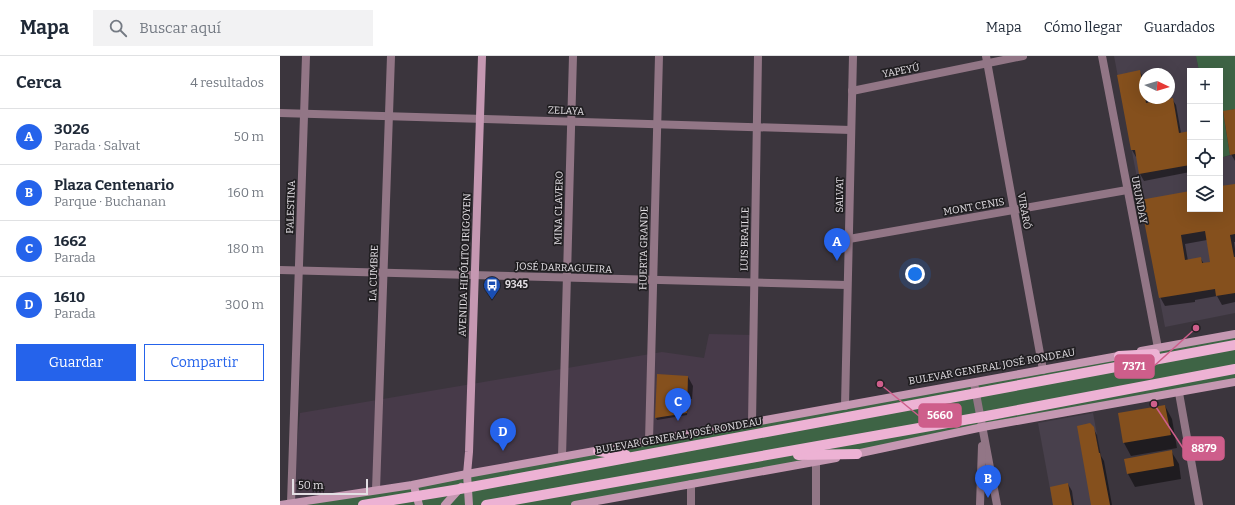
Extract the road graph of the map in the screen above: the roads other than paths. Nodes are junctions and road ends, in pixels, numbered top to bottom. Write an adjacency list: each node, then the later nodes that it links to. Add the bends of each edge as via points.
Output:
1 (306, 56): 13 (street, PALESTINA)
2 (391, 56): 14 (street, LA CUMBRE)
3 (482, 56): 15 (main road, AVENIDA HIPÓLITO IRIGOYEN)
4 (573, 56): 16 (street, MINA CLAVERO)
5 (659, 56): 17 (street, HUERTA GRANDE)
6 (758, 56): 18 (street, LUIS BRAILLE)
7 (853, 56): 11 (street, SALVAT)
8 (1024, 56): 10 (street, YAPEYÚ)
9 (1102, 56): 20 (street, URUNDAY)
10 (987, 60): 11 (street, YAPEYÚ); 21 (street, VIRARÓ)
11 (852, 91): 19 (street, SALVAT)
12 (280, 113): 13 (street, ZELAYA)
13 (304, 114): 14 (street, ZELAYA); 24 (street, PALESTINA)
14 (389, 116): 15 (street, ZELAYA); 25 (street, LA CUMBRE)
15 (480, 119): 16 (street, ZELAYA); 26 (main road, AVENIDA HIPÓLITO IRIGOYEN)
16 (571, 122): 17 (street, ZELAYA); 27 (street, MINA CLAVERO)
17 (657, 124): 18 (street, ZELAYA); 28 (street, HUERTA GRANDE)
18 (756, 127): 19 (street, ZELAYA); 29 (street, LUIS BRAILLE)
19 (851, 130): 22 (street, SALVAT)
20 (1127, 190): 21 (street, MONT CENIS); 33 (street, URUNDAY)
21 (1014, 211): 22 (street, MONT CENIS); 37 (street, VIRARÓ)
22 (849, 239): 30 (street, SALVAT)
23 (280, 270): 24 (street, JOSÉ DARRAGUEIRA)
24 (298, 271): 25 (street, JOSÉ DARRAGUEIRA); 58 (street, PALESTINA)
25 (384, 274): 26 (street, JOSÉ DARRAGUEIRA); 56 (street, LA CUMBRE)
26 (474, 275): 27 (street, JOSÉ DARRAGUEIRA); 52 (main road, AVENIDA HIPÓLITO IRIGOYEN)
27 (567, 278): 28 (street, JOSÉ DARRAGUEIRA); 49 (street, MINA CLAVERO)
28 (653, 280): 29 (street, JOSÉ DARRAGUEIRA); 44 (street, HUERTA GRANDE)
29 (754, 283): 30 (street, JOSÉ DARRAGUEIRA); 42 (street, LUIS BRAILLE)
30 (847, 285): 41 (street, SALVAT)
31 (1235, 334): 33 (main road, BULEVAR GENERAL JOSÉ RONDEAU)
32 (1235, 345): 34 (main road, BULEVAR GENERAL JOSÉ RONDEAU)
33 (1158, 348): 35 (main road, BULEVAR GENERAL JOSÉ RONDEAU)
34 (1195, 352): 35 (main road); 39 (main road, BULEVAR GENERAL JOSÉ RONDEAU)
35 (1119, 356): 37 (main road, BULEVAR GENERAL JOSÉ RONDEAU)
36 (1235, 368): 43 (main road)
37 (1043, 370): 39 (main road, BULEVAR GENERAL JOSÉ RONDEAU)
38 (1235, 382): 40 (main road)
39 (975, 388): 41 (main road, BULEVAR GENERAL JOSÉ RONDEAU); 43 (street); 47 (main road, BULEVAR GENERAL JOSÉ RONDEAU)
40 (1179, 393): 43 (main road); 69 (street)
41 (844, 406): 42 (main road, BULEVAR GENERAL JOSÉ RONDEAU)
42 (752, 422): 44 (main road, BULEVAR GENERAL JOSÉ RONDEAU)
43 (982, 422): 46 (main road); 48 (main road); 51 (street)
44 (649, 442): 45 (main road, BULEVAR GENERAL JOSÉ RONDEAU)
45 (598, 451): 47 (main road); 49 (main road, BULEVAR GENERAL JOSÉ RONDEAU)
46 (857, 454): 48 (main road); 50 (main road)
47 (634, 456): 55 (main road, BULEVAR GENERAL JOSÉ RONDEAU)
48 (764, 456): 63 (main road)
49 (562, 457): 52 (main road, BULEVAR GENERAL JOSÉ RONDEAU)
50 (816, 461): 53 (main road); 66 (street)
51 (986, 471): 67 (street); 68 (street)
52 (467, 474): 54 (main road, BULEVAR GENERAL JOSÉ RONDEAU); 55 (main road, AVENIDA HIPÓLITO IRIGOYEN)
53 (692, 484): 64 (main road); 65 (street)
54 (412, 485): 56 (main road, BULEVAR GENERAL JOSÉ RONDEAU); 57 (main road)
55 (464, 488): 57 (main road, BULEVAR GENERAL JOSÉ RONDEAU); 61 (main road); 62 (main road)
56 (376, 490): 58 (main road, BULEVAR GENERAL JOSÉ RONDEAU)
57 (418, 500): 60 (main road, BULEVAR GENERAL JOSÉ RONDEAU)
58 (291, 503): 59 (main road, BULEVAR GENERAL JOSÉ RONDEAU)
59 (280, 505)
60 (363, 505)
61 (445, 505)
62 (469, 505)
63 (486, 505)
64 (575, 505)
65 (691, 505)
66 (816, 505)
67 (980, 505)
68 (996, 505)
69 (1199, 505)

